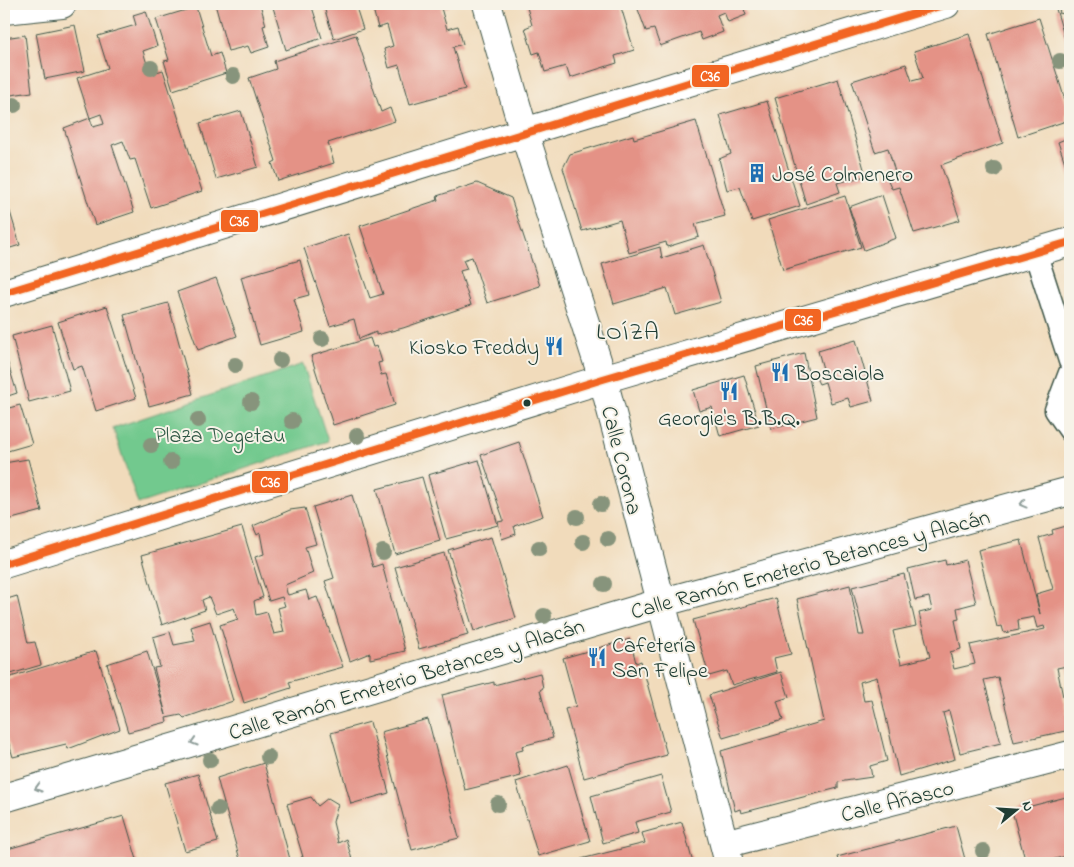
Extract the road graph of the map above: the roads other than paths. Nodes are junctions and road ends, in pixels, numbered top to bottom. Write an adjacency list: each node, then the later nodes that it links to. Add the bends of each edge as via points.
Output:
1 (62, 4): 4 (street)
2 (487, 4): 5 (street, Calle Corona)
3 (946, 4): 5 (street)
4 (4, 10)
5 (524, 132): 8 (street); 11 (street, Calle Corona)
6 (1070, 242): 7 (street)
7 (1035, 252): 9 (lane); 11 (street)
8 (4, 293)
9 (1070, 362)
10 (1070, 373): 12 (lane, via 1056,410)
11 (603, 379): 14 (street); 15 (street, Calle Corona)
12 (1070, 430)
13 (1070, 491): 15 (street, Calle Ramón Emeterio Betances y Alacán, one-way to 15)
14 (4, 564)
15 (660, 603): 17 (street, Calle Ramón Emeterio Betances y Alacán, one-way to 17); 18 (street, Calle Corona)
16 (1070, 755): 18 (street, Calle Añasco)
17 (4, 798)
18 (726, 854)

